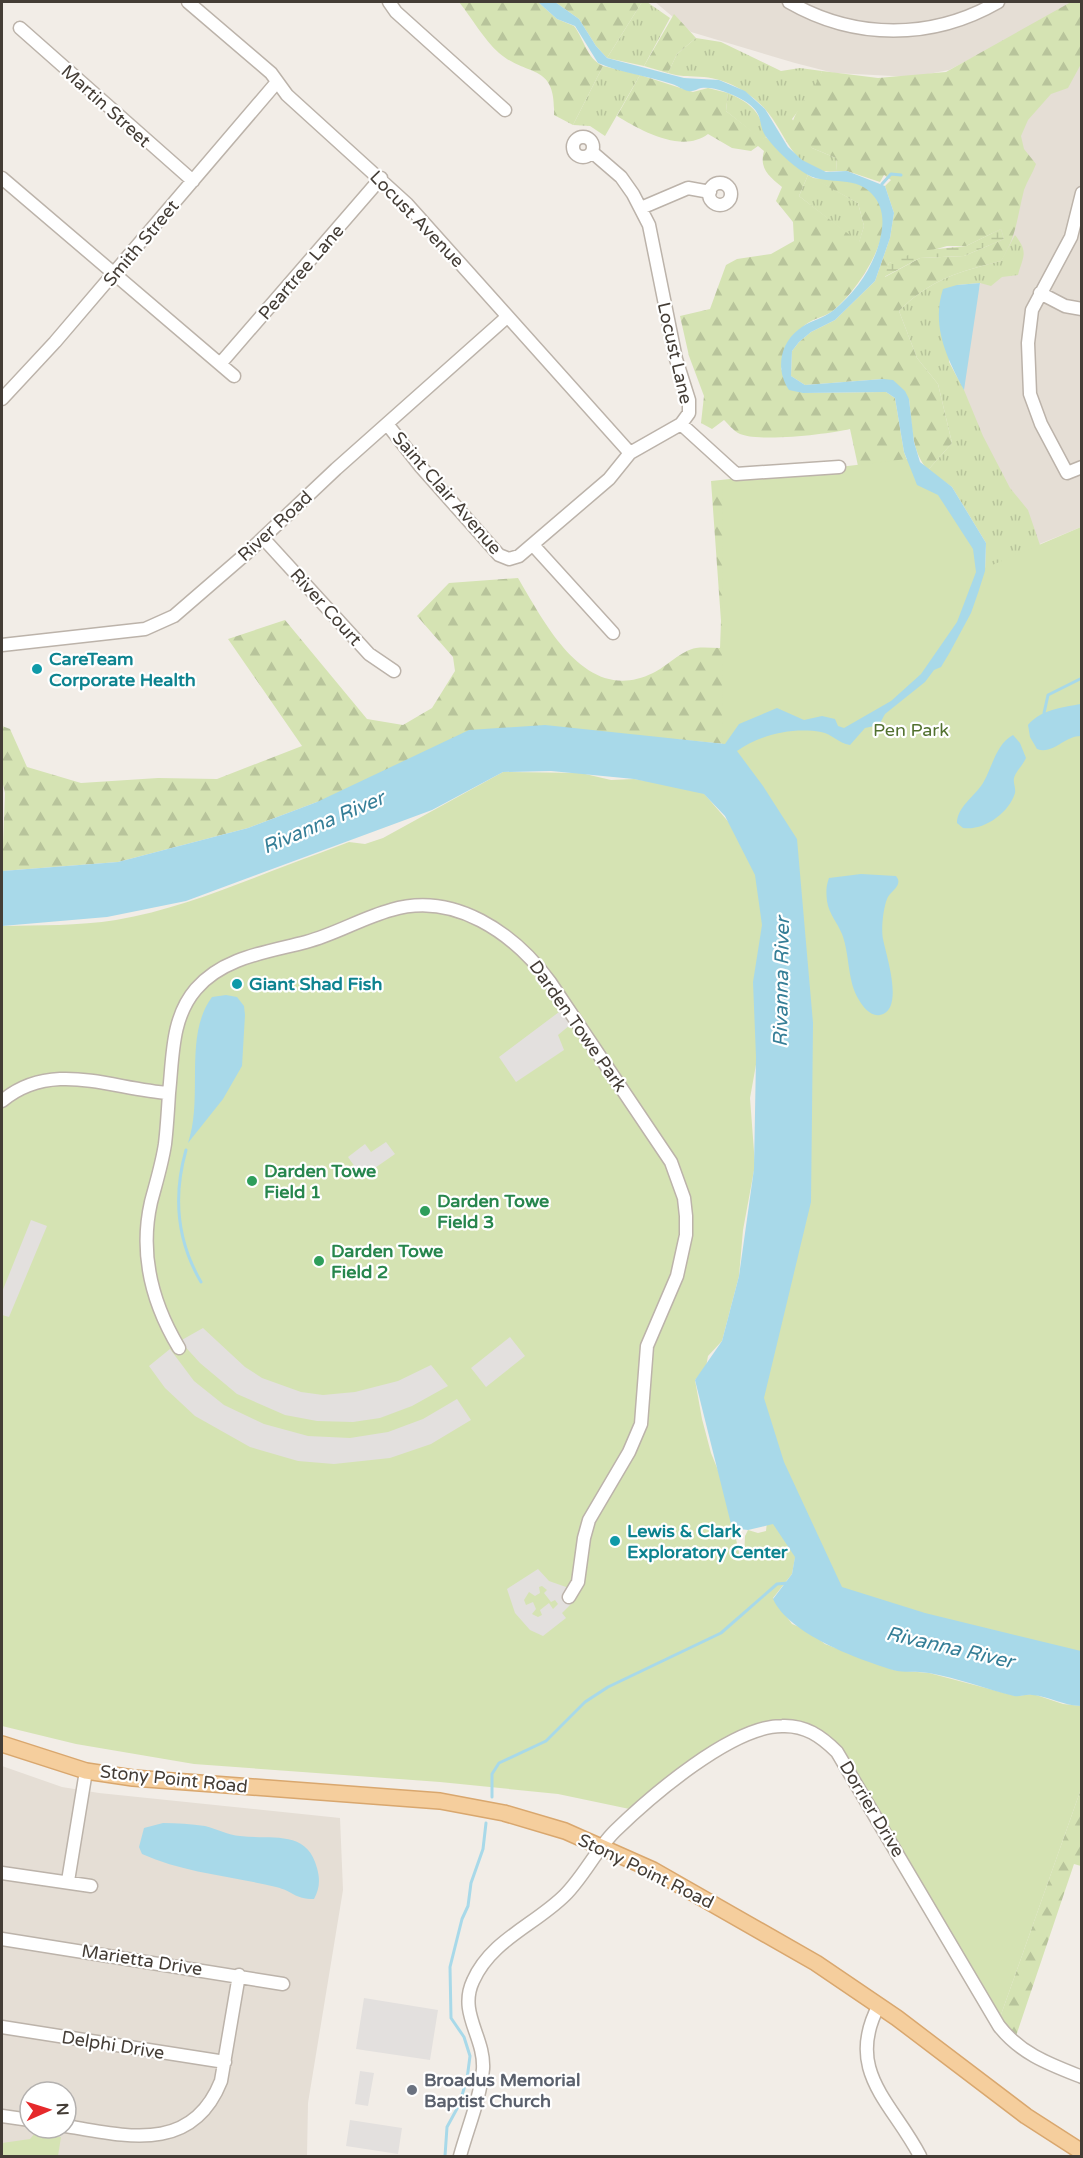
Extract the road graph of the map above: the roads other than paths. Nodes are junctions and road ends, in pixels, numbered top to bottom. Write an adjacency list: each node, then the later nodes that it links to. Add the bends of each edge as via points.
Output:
1 (188, 2): 6 (street, Locust Avenue)
2 (389, 2): 7 (street)
3 (789, 2): 4 (street, via 828,20 883,31 947,24)
4 (998, 2)
5 (20, 28): 11 (street, Martin Street)
6 (277, 82): 10 (street, Locust Avenue, via 304,112); 11 (street, Smith Street)
7 (505, 110)
8 (592, 152): 14 (street, Locust Lane, via 621,177)
9 (2, 178): 15 (street)
10 (381, 178): 18 (street, Locust Avenue); 19 (street, Peartree Lane)
11 (193, 182): 15 (street, Smith Street)
12 (710, 192): 14 (street, via 688,188)
13 (1081, 195): 16 (street, via 1071,237)
14 (641, 208): 23 (street, Locust Lane, via 651,235 676,359 689,400 688,413)
15 (115, 273): 19 (street); 21 (street, Smith Street)
16 (1040, 293): 17 (street, via 1065,306); 26 (street, via 1032,310 1028,343 1030,394 1066,473)
17 (1082, 309)
18 (507, 317): 22 (street, River Road); 24 (street, Locust Avenue)
19 (220, 364): 20 (street)
20 (234, 376)
21 (2, 399)
22 (387, 424): 27 (street, River Road); 29 (street, Saint Clair Avenue, via 473,528 499,555)
23 (681, 424): 24 (street, Locust Lane); 25 (street, via 736,474)
24 (630, 453): 28 (street, Locust Lane, via 609,478)
25 (839, 467)
26 (1082, 467)
27 (263, 538): 31 (street, River Road, via 188,606 158,624 129,632); 32 (street, River Court, via 369,654)
28 (533, 545): 29 (street, Locust Lane); 30 (street)
29 (509, 559)
30 (613, 633)
31 (2, 645)
32 (394, 671)
33 (169, 1093): 34 (street, via 57,1077 34,1082); 35 (street, Darden Towe Park, via 165,1144 146,1241 153,1293); 36 (street, Darden Towe Park, via 176,1030 187,1002 205,980 240,960 315,939 390,910 432,904 457,910 496,930 539,967 671,1161 686,1215 677,1276 647,1346 641,1424 589,1521 579,1582)
34 (2, 1101)
35 (179, 1348)
36 (569, 1598)
37 (2, 1744): 38 (main road, Stony Point Road)
38 (86, 1771): 39 (main road, Stony Point Road, via 159,1781 440,1801 526,1819); 41 (street)
39 (603, 1846): 46 (main road, Stony Point Road, via 720,1907 816,1963); 49 (street, Dorrier Drive, via 667,1786 736,1738 782,1726 818,1734 850,1770 1009,2039 1028,2054); 54 (street, Dorrier Drive, via 562,1898 501,1944 473,1981 468,2010 483,2068)
40 (2, 1873): 41 (street)
41 (68, 1881): 42 (street)
42 (91, 1886)
43 (2, 1939): 44 (street, Marietta Drive)
44 (239, 1975): 45 (street, Marietta Drive); 48 (street)
45 (283, 1983)
46 (879, 2006): 53 (main road, Stony Point Road, via 1026,2116); 55 (street, via 866,2035 870,2071)
47 (2, 2027): 48 (street, Delphi Drive)
48 (225, 2062): 52 (street, via 221,2081 209,2103 191,2121 171,2132 142,2137)
49 (1082, 2077)
50 (2, 2116): 51 (street)
51 (18, 2118)
52 (78, 2128)
53 (1082, 2152)
54 (460, 2157)
55 (920, 2157)

